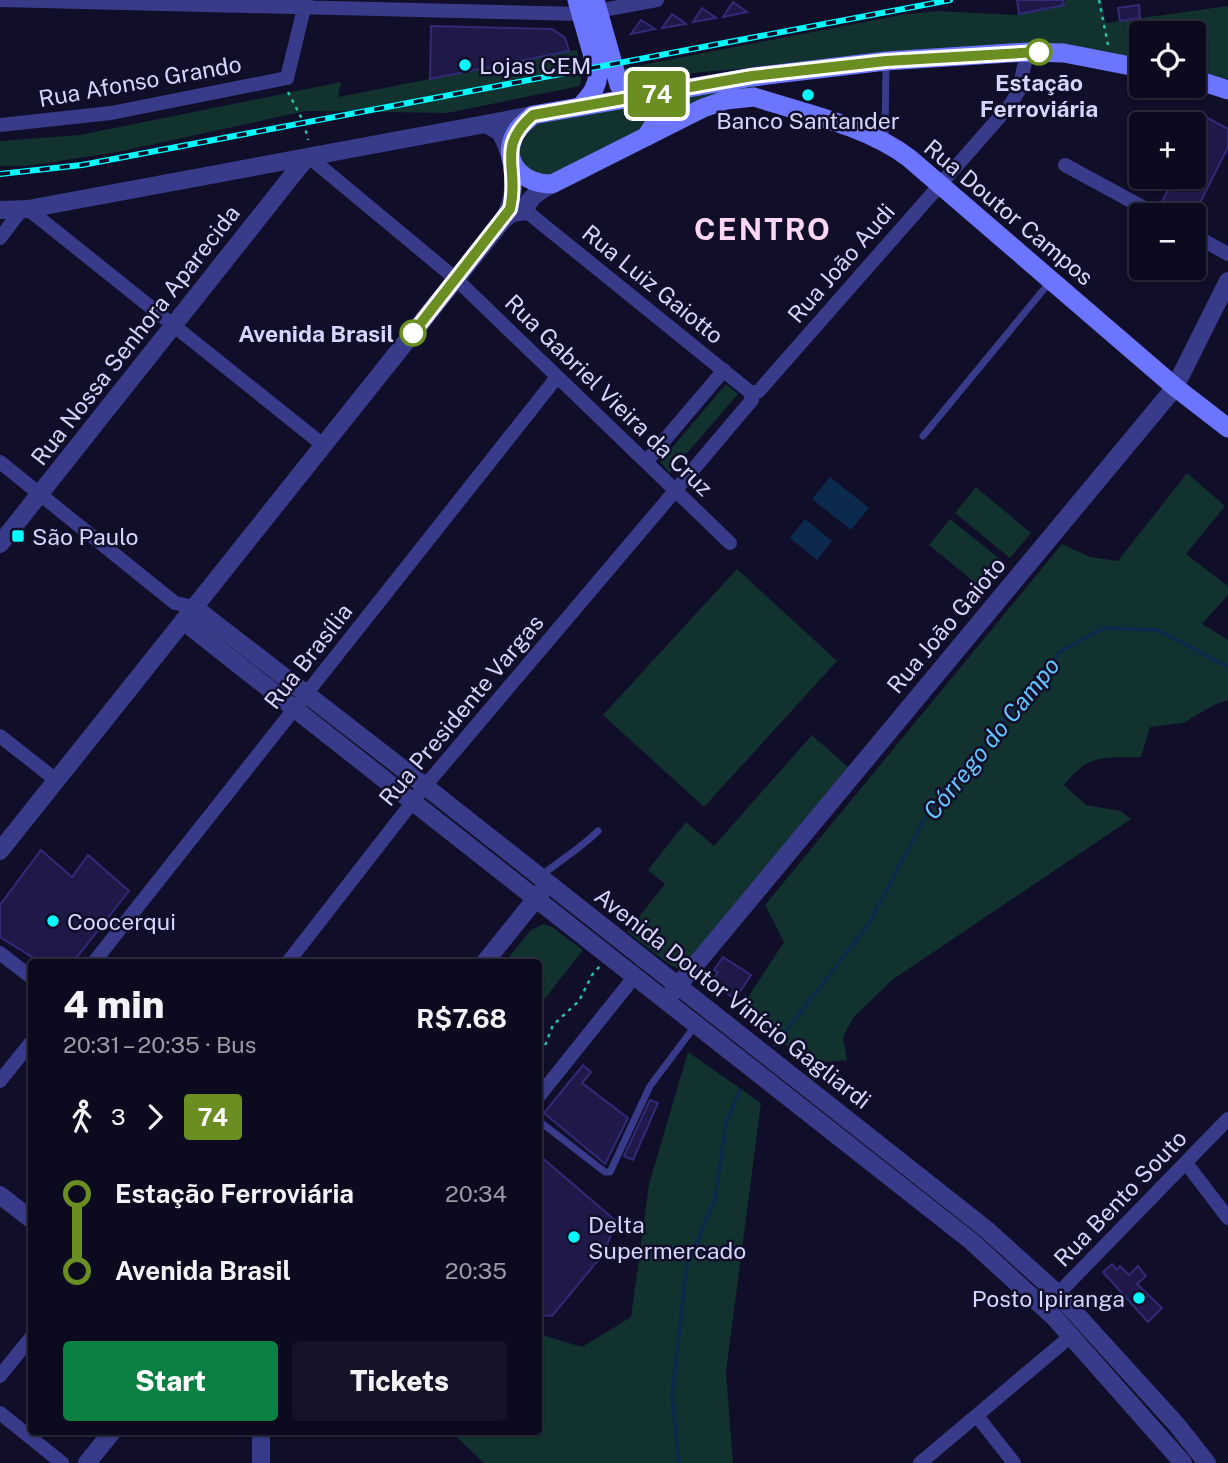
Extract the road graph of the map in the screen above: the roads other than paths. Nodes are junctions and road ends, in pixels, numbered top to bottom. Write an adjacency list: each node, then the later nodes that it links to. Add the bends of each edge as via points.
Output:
1 (0, 0): 3 (street)
2 (657, 0): 5 (street)
3 (137, 1): 4 (street)
4 (305, 3): 5 (street); 17 (street, Rua Afonso Grando, via 287,78 111,113)
5 (587, 6): 9 (main road); 14 (main road, via 598,74 592,93)
6 (1027, 52): 7 (main road); 8 (main road, via 1064,53); 25 (street, Rua João Audi, via 1020,90 1011,104)
7 (886, 61): 10 (main road); 19 (lane)
8 (1129, 66)
9 (615, 75): 10 (main road, via 632,87); 13 (main road, via 623,92)
10 (752, 76): 13 (main road)
11 (1206, 83): 12 (main road)
12 (1228, 90)
13 (638, 98): 14 (main road); 18 (main road, via 657,111)
14 (580, 107): 15 (main road)
15 (533, 115): 16 (street); 21 (main road, via 512,139)
16 (486, 124): 20 (street); 21 (street, via 500,132)
17 (0, 125)
18 (645, 138): 19 (main road, Rua Doutor Campos, via 703,108 754,97); 24 (main road)
19 (885, 142): 25 (main road, Rua Doutor Campos)
20 (308, 157): 22 (street); 26 (street, Rua Nossa Senhora Aparecida); 35 (street, Rua Gabriel Vieira da Cruz)
21 (512, 162): 24 (main road, via 529,180); 31 (street, via 512,200)
22 (263, 165): 26 (street, via 273,184); 28 (street)
23 (1065, 165): 27 (street)
24 (552, 184): 30 (street, via 534,196)
25 (940, 184): 36 (main road, Rua Doutor Campos); 42 (street, Rua João Audi, via 758,392)
26 (271, 203): 38 (street, Rua Nossa Senhora Aparecida)
27 (1135, 203)
28 (25, 209): 29 (street); 32 (street); 38 (street)
29 (0, 210)
30 (526, 211): 31 (street); 39 (street, Rua Luiz Gaiotto)
31 (503, 220): 35 (street)
32 (0, 237)
33 (1206, 242): 34 (street)
34 (1228, 254)
35 (456, 279): 40 (street, Rua Gabriel Vieira da Cruz); 45 (street)
36 (1052, 279): 41 (main road, Rua Doutor Campos); 44 (lane)
37 (1228, 281): 41 (street, Rua João Gaioto)
38 (174, 325): 45 (street); 49 (street, Rua Nossa Senhora Aparecida)
39 (724, 370): 42 (street, Rua Luiz Gaiotto); 47 (street)
40 (557, 377): 47 (street, Rua Gabriel Vieira da Cruz); 53 (street, Rua Brasília)
41 (1175, 387): 43 (main road, Rua Doutor Campos); 70 (street, Rua João Gaioto)
42 (750, 392): 48 (street, Rua João Audi, via 752,400)
43 (1228, 428)
44 (923, 436)
45 (323, 445): 52 (street)
46 (0, 462): 49 (street)
47 (646, 462): 48 (street, Rua Gabriel Vieira da Cruz)
48 (675, 490): 50 (street, Rua Gabriel Vieira da Cruz); 57 (street, Rua Presidente Vargas)
49 (40, 494): 51 (street, Rua Nossa Senhora Aparecida); 52 (street)
50 (730, 543)
51 (0, 544)
52 (189, 614): 53 (street, Avenida Doutor Vinício Gagliardi); 54 (street, Avenida Doutor Vinício Gagliardi); 56 (street)
53 (306, 694): 54 (street, Rua Brasília); 57 (street, Avenida Doutor Vinício Gagliardi)
54 (295, 709): 58 (street, Avenida Doutor Vinício Gagliardi); 64 (street, Rua Brasília)
55 (0, 736): 56 (street)
56 (56, 780): 60 (street)
57 (425, 786): 58 (street, Rua Presidente Vargas); 61 (street, Avenida Doutor Vinício Gagliardi)
58 (413, 802): 62 (street, Avenida Doutor Vinício Gagliardi); 65 (street, Rua Presidente Vargas)
59 (598, 831): 61 (lane)
60 (0, 851)
61 (544, 880): 62 (street); 67 (street, Avenida Doutor Vinício Gagliardi)
62 (536, 899): 66 (street); 69 (street, Avenida Doutor Vinício Gagliardi)
63 (0, 953): 68 (street)
64 (96, 959)
65 (290, 959)
66 (487, 959)
67 (656, 967): 69 (street, via 639,970); 70 (street, Avenida Doutor Vinício Gagliardi)
68 (28, 975)
69 (635, 976): 71 (street, Avenida Doutor Vinício Gagliardi); 75 (street)
70 (680, 986): 71 (street); 78 (street, Avenida Doutor Vinício Gagliardi)
71 (658, 995): 72 (street, Avenida Doutor Vinício Gagliardi)
72 (696, 1025): 77 (lane, via 650,1086 610,1172); 80 (street, Avenida Doutor Vinício Gagliardi)
73 (28, 1046): 74 (street)
74 (0, 1081)
75 (542, 1092)
76 (1228, 1119): 79 (street, Rua Bento Souto)
77 (542, 1123)
78 (888, 1152): 80 (street); 84 (street, Avenida Doutor Vinício Gagliardi, via 986,1228)
79 (1186, 1163): 83 (street); 84 (street, Rua Bento Souto)
80 (877, 1167): 85 (street, Avenida Doutor Vinício Gagliardi, via 971,1241)
81 (0, 1195): 82 (street)
82 (28, 1217)
83 (1228, 1219)
84 (1058, 1294): 85 (street, Rua Bento Souto); 99 (street, Avenida Doutor Vinício Gagliardi)
85 (1044, 1308): 86 (street, Avenida Doutor Vinício Gagliardi)
86 (1071, 1336): 90 (street); 98 (street, Avenida Doutor Vinício Gagliardi)
87 (28, 1341): 88 (street)
88 (0, 1376)
89 (0, 1413): 94 (street)
90 (977, 1416): 96 (street); 97 (street)
91 (110, 1435): 95 (street)
92 (261, 1435): 93 (street)
93 (259, 1461)
94 (62, 1463)
95 (87, 1463)
96 (919, 1463)
97 (1014, 1463)
98 (1183, 1463)
99 (1207, 1463)

